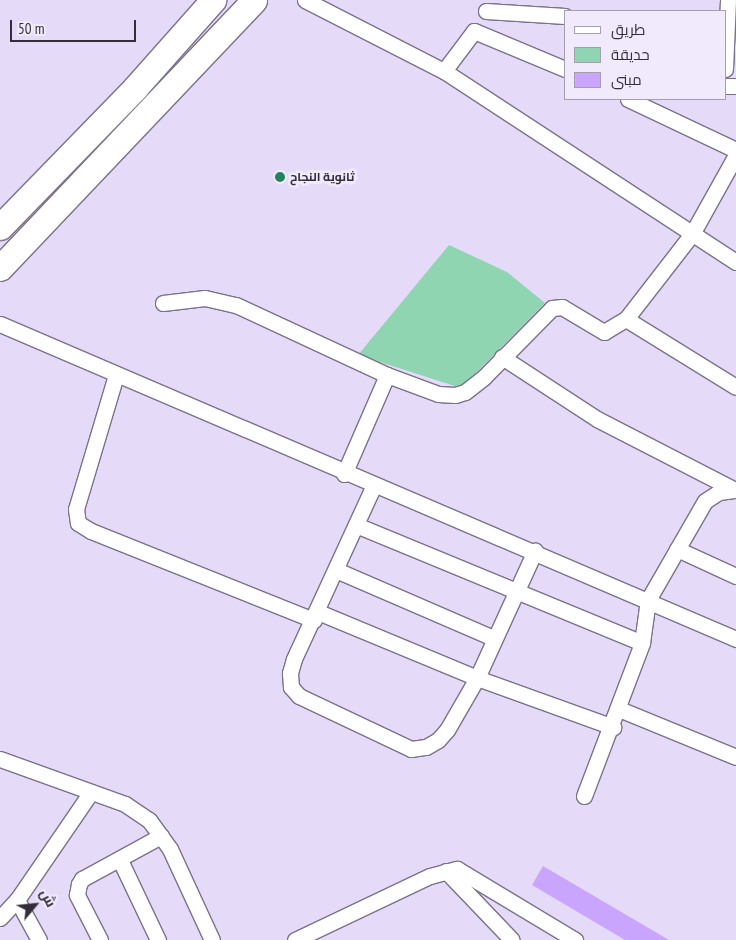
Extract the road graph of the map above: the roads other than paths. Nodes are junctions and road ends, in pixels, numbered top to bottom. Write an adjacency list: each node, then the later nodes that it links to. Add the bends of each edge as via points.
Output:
1 (213, 0): 15 (highway, via 135,88)
2 (254, 0): 18 (highway)
3 (305, 0): 11 (street)
4 (728, 0): 7 (street)
5 (488, 5): 6 (street); 8 (street)
6 (564, 16)
7 (729, 29): 9 (street)
8 (474, 31): 10 (street); 11 (street)
9 (726, 60)
10 (564, 69)
11 (444, 71): 16 (street)
12 (630, 100): 13 (street)
13 (736, 150)
14 (736, 155): 16 (street)
15 (0, 227)
16 (692, 234): 17 (street); 20 (street)
17 (736, 262)
18 (0, 268)
19 (163, 303): 24 (street, via 205,298 236,305)
20 (626, 319): 22 (street, via 604,332 562,307 552,308); 25 (street)
21 (0, 324): 23 (street)
22 (502, 357): 24 (street, via 484,377 465,392 455,395 438,394); 28 (street, via 597,419)
23 (116, 375): 26 (street); 36 (street, via 76,510 82,527)
24 (387, 375): 26 (street)
25 (736, 387)
26 (344, 474): 27 (street)
27 (374, 485): 29 (street); 31 (street)
28 (736, 490): 30 (street, via 719,492 705,501)
29 (356, 525): 32 (street); 34 (street)
30 (677, 549): 33 (street); 35 (street)
31 (535, 551): 34 (street); 35 (street)
32 (336, 570): 36 (street); 37 (street)
33 (736, 576)
34 (518, 589): 37 (street); 39 (street)
35 (648, 600): 38 (street); 39 (street)
36 (316, 616): 40 (street); 40 (street, via 290,672 291,686 299,696 412,749 426,747 438,740)
37 (493, 638): 40 (street)
38 (736, 639)
39 (642, 643): 41 (street)
40 (477, 678): 42 (street)
41 (619, 709): 42 (street); 43 (street)
42 (613, 727): 46 (street)
43 (736, 757)
44 (0, 759): 45 (street)
45 (91, 792): 47 (street, via 125,804 149,820); 50 (street)
46 (584, 796)
47 (161, 836): 48 (street); 55 (street)
48 (120, 860): 53 (street, via 82,879 77,889); 54 (street)
49 (446, 871): 56 (street); 57 (street); 58 (street, via 464,872)
50 (17, 900): 51 (street); 52 (street)
51 (0, 918)
52 (39, 940)
53 (100, 940)
54 (158, 940)
55 (212, 940)
56 (295, 940)
57 (512, 940)
58 (575, 940)

